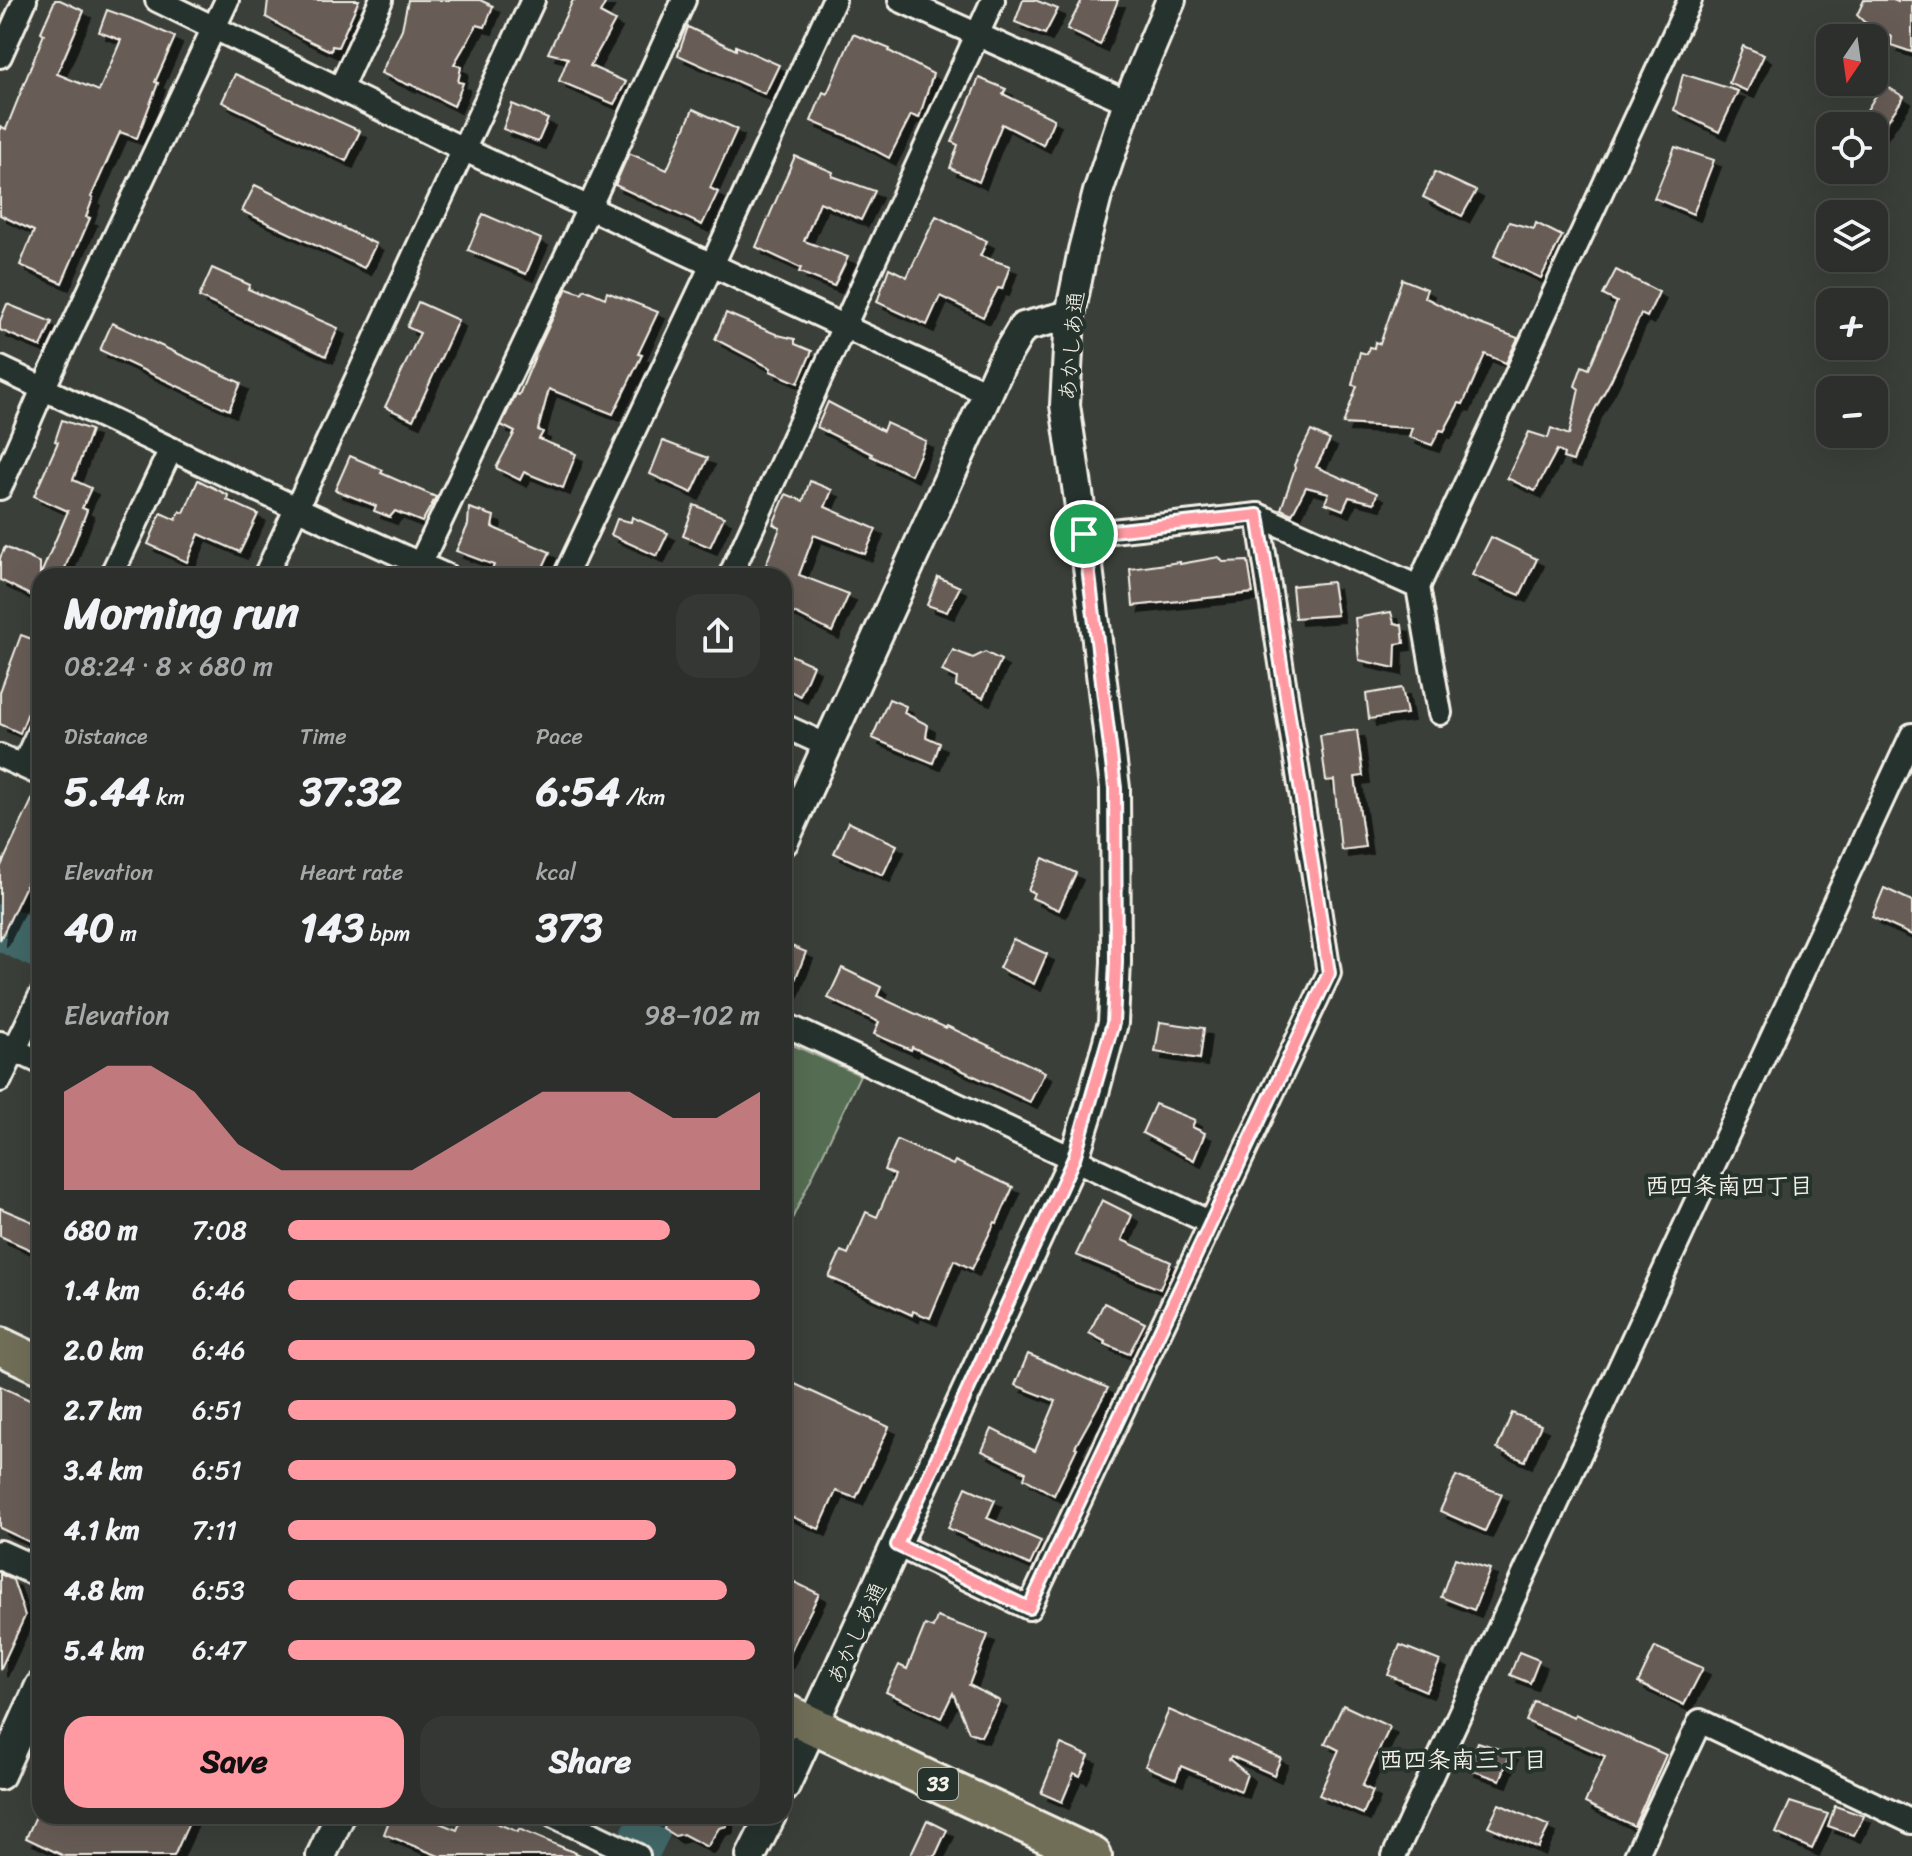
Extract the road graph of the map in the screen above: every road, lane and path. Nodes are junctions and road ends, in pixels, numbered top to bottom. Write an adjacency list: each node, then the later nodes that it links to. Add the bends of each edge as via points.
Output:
1 (25, 0): 14 (street)
2 (157, 0): 12 (street)
3 (227, 0): 12 (street)
4 (381, 0): 15 (street)
5 (533, 0): 17 (street)
6 (684, 0): 18 (street)
7 (834, 0): 19 (street)
8 (900, 0): 13 (street)
9 (993, 0): 13 (street)
10 (1171, 0): 16 (street, あかしあ通)
11 (1690, 0): 36 (street)
12 (214, 28): 15 (street); 23 (street)
13 (976, 34): 16 (street); 21 (street)
14 (0, 56)
15 (340, 89): 17 (street)
16 (1128, 102): 20 (street, あかしあ通, via 1098,192)
17 (465, 150): 18 (street); 27 (street)
18 (589, 208): 19 (street); 30 (street)
19 (712, 265): 21 (street); 34 (street)
20 (1070, 315): 24 (street, via 1023,327); 29 (street, あかしあ通, via 1065,405)
21 (845, 327): 24 (street); 35 (street)
22 (0, 368): 23 (street)
23 (43, 389): 25 (street); 26 (street)
24 (987, 393): 40 (street)
25 (171, 449): 27 (street); 31 (street)
26 (0, 488)
27 (296, 508): 30 (street); 32 (street)
28 (1258, 515): 29 (street); 36 (street); 50 (street, via 1329,973)
29 (1084, 534): 49 (street, あかしあ通, via 1115,788 1116,962 1113,1023)
30 (420, 564): 33 (street)
31 (115, 568)
32 (269, 568)
33 (429, 568)
34 (569, 568)
35 (734, 568)
36 (1418, 587): 37 (street)
37 (1440, 713)
38 (792, 730): 40 (street)
39 (1912, 735): 68 (street)
40 (828, 746): 43 (street)
41 (0, 756): 42 (street)
42 (31, 770)
43 (792, 824)
44 (32, 1009): 46 (street)
45 (792, 1028): 49 (street)
46 (7, 1047): 47 (street); 48 (street)
47 (32, 1058)
48 (0, 1080)
49 (1074, 1158): 50 (street); 53 (street, あかしあ通)
50 (1211, 1223): 53 (street, via 1029,1608)
51 (0, 1346): 52 (main road)
52 (32, 1361)
53 (897, 1545): 57 (street, あかしあ通)
54 (0, 1555): 55 (street)
55 (32, 1569)
56 (32, 1704): 59 (street)
57 (799, 1719): 58 (street, あかしあ通); 67 (main road, 33)
58 (792, 1751)
59 (0, 1775)
60 (1912, 1822): 69 (street, via 1700,1721)
61 (336, 1824): 64 (street)
62 (571, 1824): 65 (street)
63 (767, 1824): 66 (street)
64 (321, 1856)
65 (638, 1856)
66 (751, 1856)
67 (1093, 1856)
68 (1394, 1856)
69 (1636, 1856)

